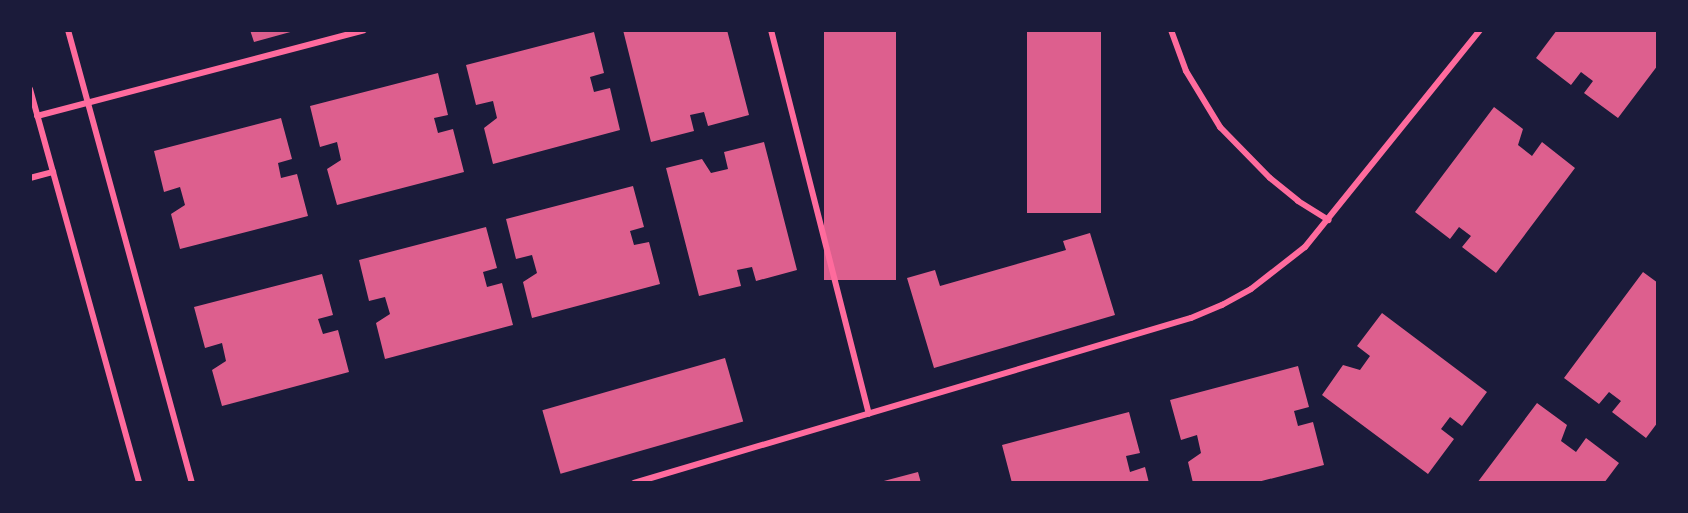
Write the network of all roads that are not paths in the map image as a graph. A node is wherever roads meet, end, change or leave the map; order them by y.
1 (68, 30) edge
2 (364, 30) edge
3 (771, 30) edge
4 (1171, 30) edge
5 (1480, 30) edge
6 (30, 89) edge
7 (87, 103) junction
8 (37, 116) junction
9 (53, 172) junction
10 (30, 178) edge
11 (1329, 220) junction
12 (869, 414) junction
13 (139, 483) edge
14 (192, 483) edge
15 (634, 483) edge

1 - 7 street
2 - 7 street
3 - 12 street
4 - 11 street
5 - 11 street
6 - 8 street
7 - 8 street
7 - 14 street
8 - 9 street
9 - 10 street
9 - 13 street
11 - 12 street
12 - 15 street

